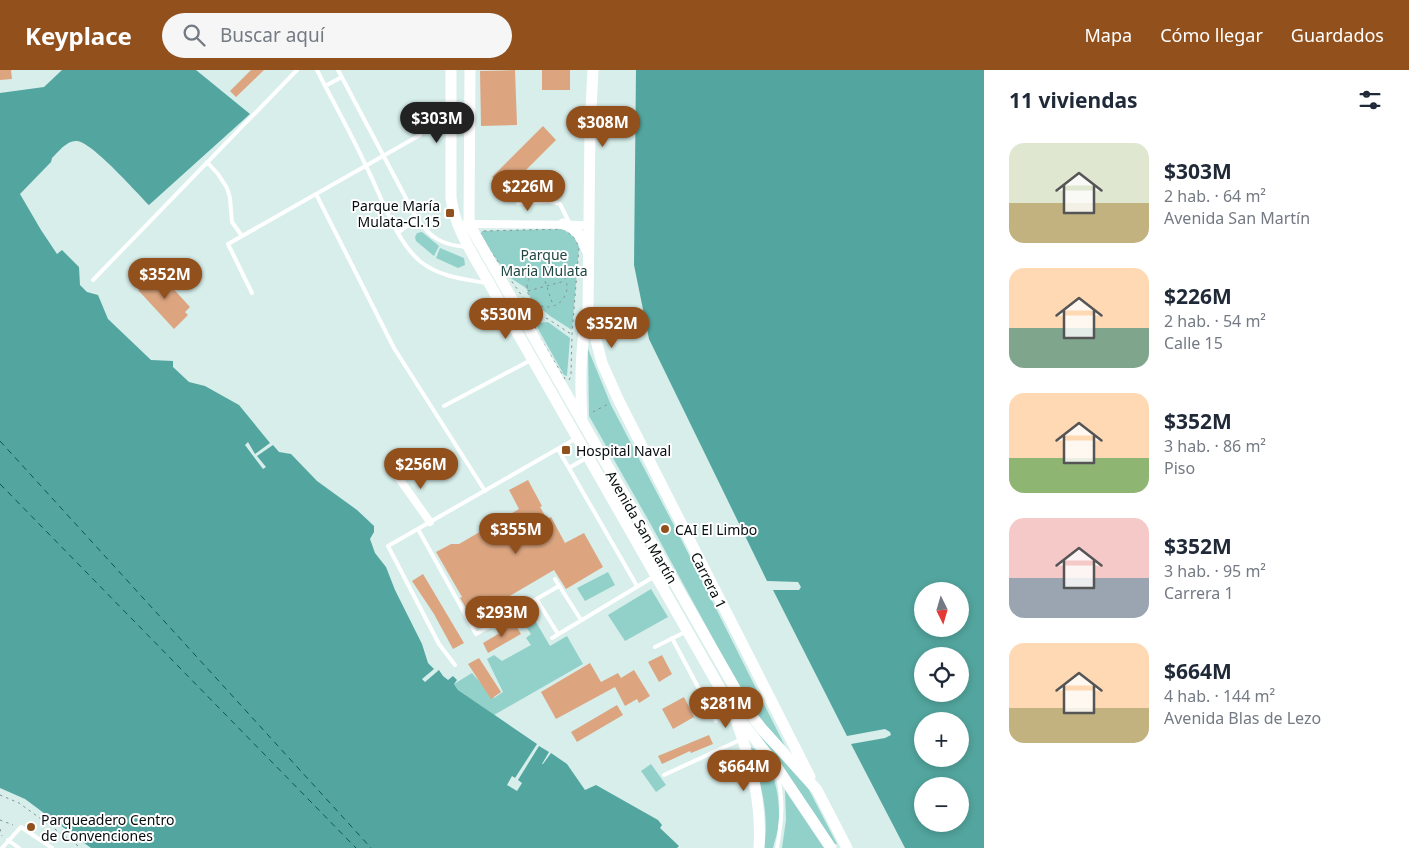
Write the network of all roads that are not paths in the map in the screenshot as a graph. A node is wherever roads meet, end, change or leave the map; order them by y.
1 (297, 70) edge
2 (317, 70) edge
3 (338, 70) edge
4 (451, 70) edge
5 (470, 70) edge
6 (593, 70) edge
7 (342, 77) junction
8 (325, 86) junction
9 (420, 135) dead end
10 (384, 155) junction
11 (207, 162) junction
12 (366, 166) junction
13 (316, 194) junction
14 (518, 203) dead end
15 (417, 219) junction
16 (566, 224) junction
17 (589, 224) junction
18 (464, 226) junction
19 (399, 232) junction
20 (242, 236) junction
21 (469, 248) junction
22 (588, 254) junction
23 (93, 280) dead end
24 (489, 283) junction
25 (252, 293) dead end
26 (588, 310) junction
27 (532, 359) junction
28 (444, 406) dead end
29 (584, 418) junction
30 (577, 438) junction
31 (558, 449) junction
32 (588, 457) junction
33 (569, 468) junction
34 (393, 470) dead end
35 (485, 491) junction
36 (430, 522) junction
37 (418, 529) junction
38 (656, 575) junction
39 (555, 579) dead end
40 (559, 586) junction
41 (637, 586) junction
42 (537, 600) junction
43 (581, 620) junction
44 (687, 630) junction
45 (558, 634) junction
46 (552, 638) dead end
47 (672, 638) junction
48 (655, 647) dead end
49 (455, 665) dead end
50 (716, 721) dead end
51 (752, 734) junction
52 (774, 763) junction
53 (664, 775) dead end
54 (817, 790) junction
55 (8, 840) junction
56 (758, 847) edge
57 (2, 848) edge
58 (19, 848) edge
59 (52, 848) edge
60 (777, 848) edge
61 (831, 848) edge
62 (846, 848) edge

1 - 11 lane
2 - 8 lane
3 - 7 lane
4 - 18 main road, Avenida San Martín
5 - 18 main road, Avenida San Martín
6 - 17 main road, Carrera 1
7 - 8 lane
7 - 10 lane
8 - 12 lane
9 - 10 lane
10 - 12 lane
10 - 15 lane
11 - 20 lane
11 - 23 lane
12 - 13 lane
12 - 19 lane
13 - 20 lane
13 - 35 lane
14 - 16 lane
15 - 19 lane
15 - 21 lane
16 - 17 street
16 - 18 street
16 - 22 main road
17 - 22 main road, Carrera 1
18 - 21 main road, Avenida San Martín
18 - 29 main road, Avenida San Martín
19 - 24 lane
20 - 25 lane
21 - 24 main road, Avenida San Martín
22 - 26 main road, Carrera 1
24 - 27 main road, Avenida San Martín
26 - 29 main road, Carrera 1
26 - 54 main road, Carrera 1
27 - 28 lane
27 - 30 main road, Avenida San Martín
29 - 30 main road, Carrera 1
29 - 51 main road, Avenida San Martín
30 - 31 lane
30 - 32 main road, Avenida San Martín
31 - 33 lane
31 - 35 lane
32 - 33 lane
32 - 38 main road, Avenida San Martín
33 - 41 lane
34 - 36 street
35 - 36 lane
36 - 37 lane
37 - 42 lane
37 - 49 lane
38 - 41 lane
38 - 44 main road, Avenida San Martín
39 - 40 lane
40 - 42 lane
40 - 43 lane
41 - 43 lane
42 - 45 lane
43 - 45 lane
44 - 47 lane
44 - 51 main road, Avenida San Martín
45 - 46 lane
47 - 48 lane
47 - 50 lane
51 - 52 main road, Avenida San Martín
51 - 53 lane
51 - 54 main road, Avenida San Martín
51 - 56 main road
52 - 60 lane
52 - 61 main road, Avenida San Martín
54 - 62 main road, Avenida San Martín
55 - 57 lane
55 - 58 lane
55 - 59 lane

